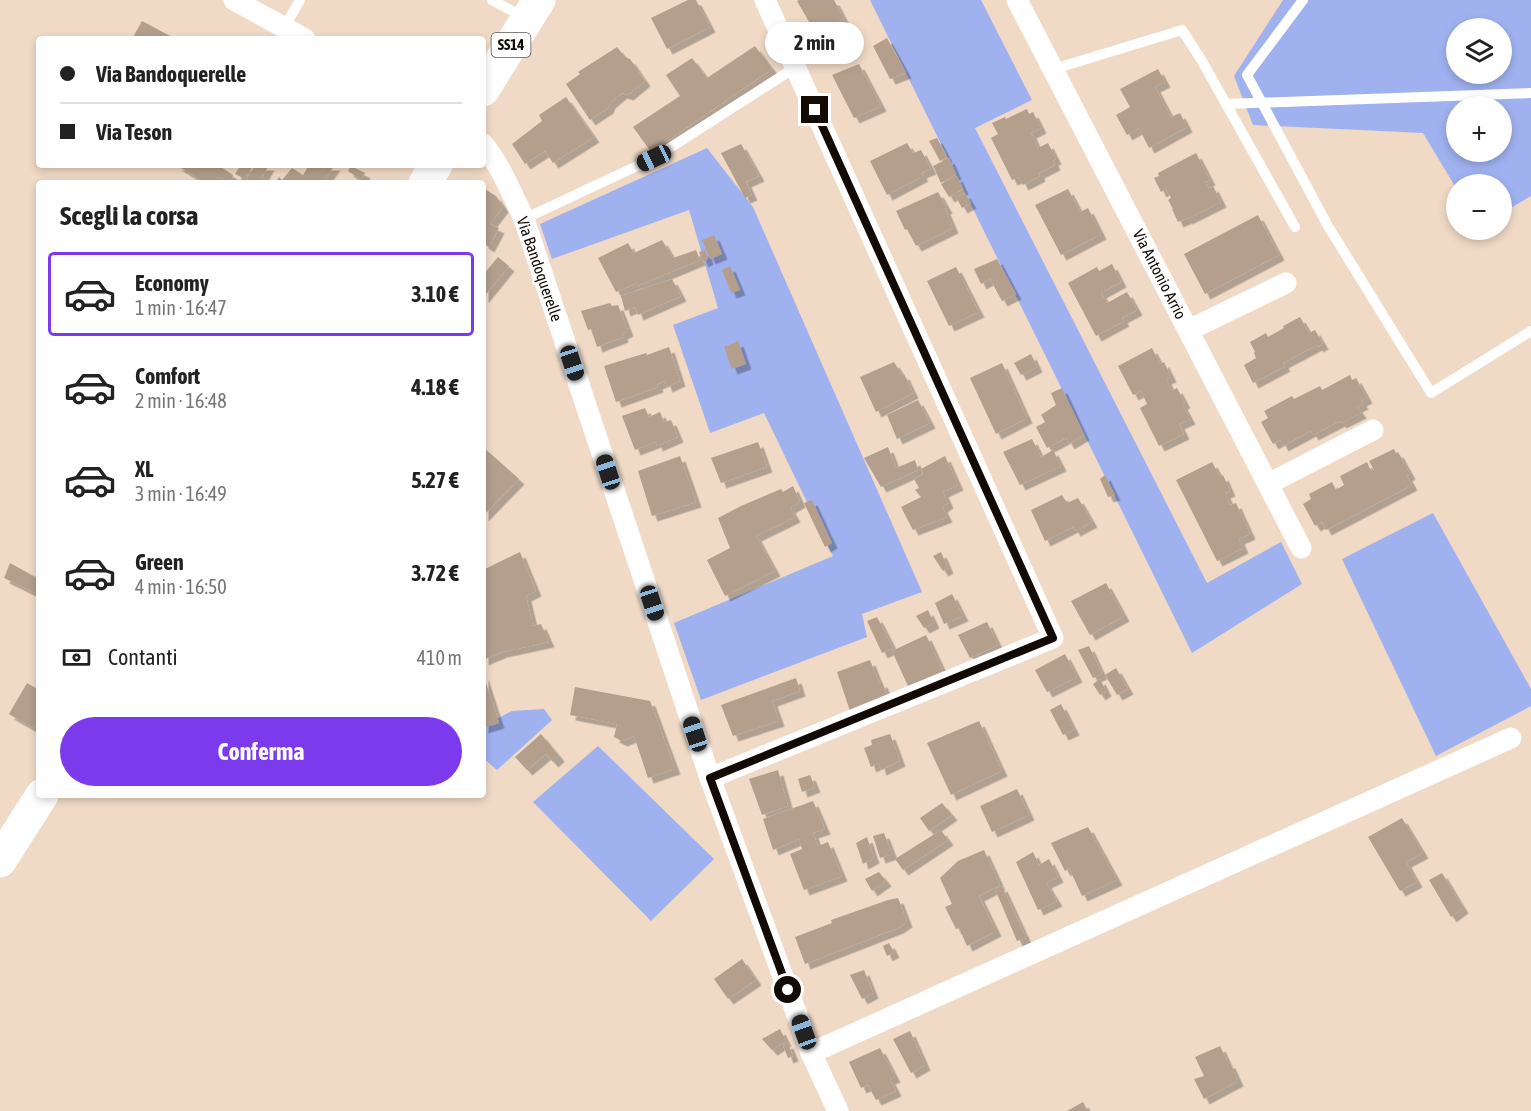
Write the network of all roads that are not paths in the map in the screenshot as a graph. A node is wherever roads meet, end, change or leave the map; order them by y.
1 (234, 0) edge
2 (300, 0) edge
3 (492, 0) edge
4 (765, 0) edge
5 (1017, 0) edge
6 (1303, 0) edge
7 (533, 10) edge
8 (284, 28) junction
9 (299, 36) edge
10 (796, 67) junction
11 (1054, 69) junction
12 (486, 85) edge
13 (1531, 93) edge
14 (1262, 101) junction
15 (1226, 104) junction
16 (486, 148) edge
17 (524, 219) junction
18 (1295, 227) dead end
19 (1286, 283) dead end
20 (1190, 330) junction
21 (1531, 331) edge
22 (1373, 430) dead end
23 (1268, 484) junction
24 (1301, 548) dead end
25 (1511, 738) dead end
26 (710, 778) junction
27 (40, 798) edge
28 (0, 861) edge
29 (811, 1053) junction
30 (838, 1111) edge

1 - 8 street
2 - 8 lane
3 - 7 lane
4 - 10 street
5 - 11 street, Via Antonio Arrio
6 - 14 lane
7 - 12 main road, SS14
8 - 9 street
10 - 17 lane
10 - 26 street
11 - 15 lane
11 - 20 street, Via Antonio Arrio
13 - 14 lane
14 - 15 lane
14 - 21 lane
15 - 18 lane
16 - 17 street, Via Bandoquerelle
17 - 26 street, Via Bandoquerelle
19 - 20 street
20 - 23 street, Via Antonio Arrio
22 - 23 street
23 - 24 street, Via Antonio Arrio
25 - 29 street
26 - 29 street, Via Bandoquerelle
27 - 28 main road
29 - 30 street, Via Bandoquerelle

